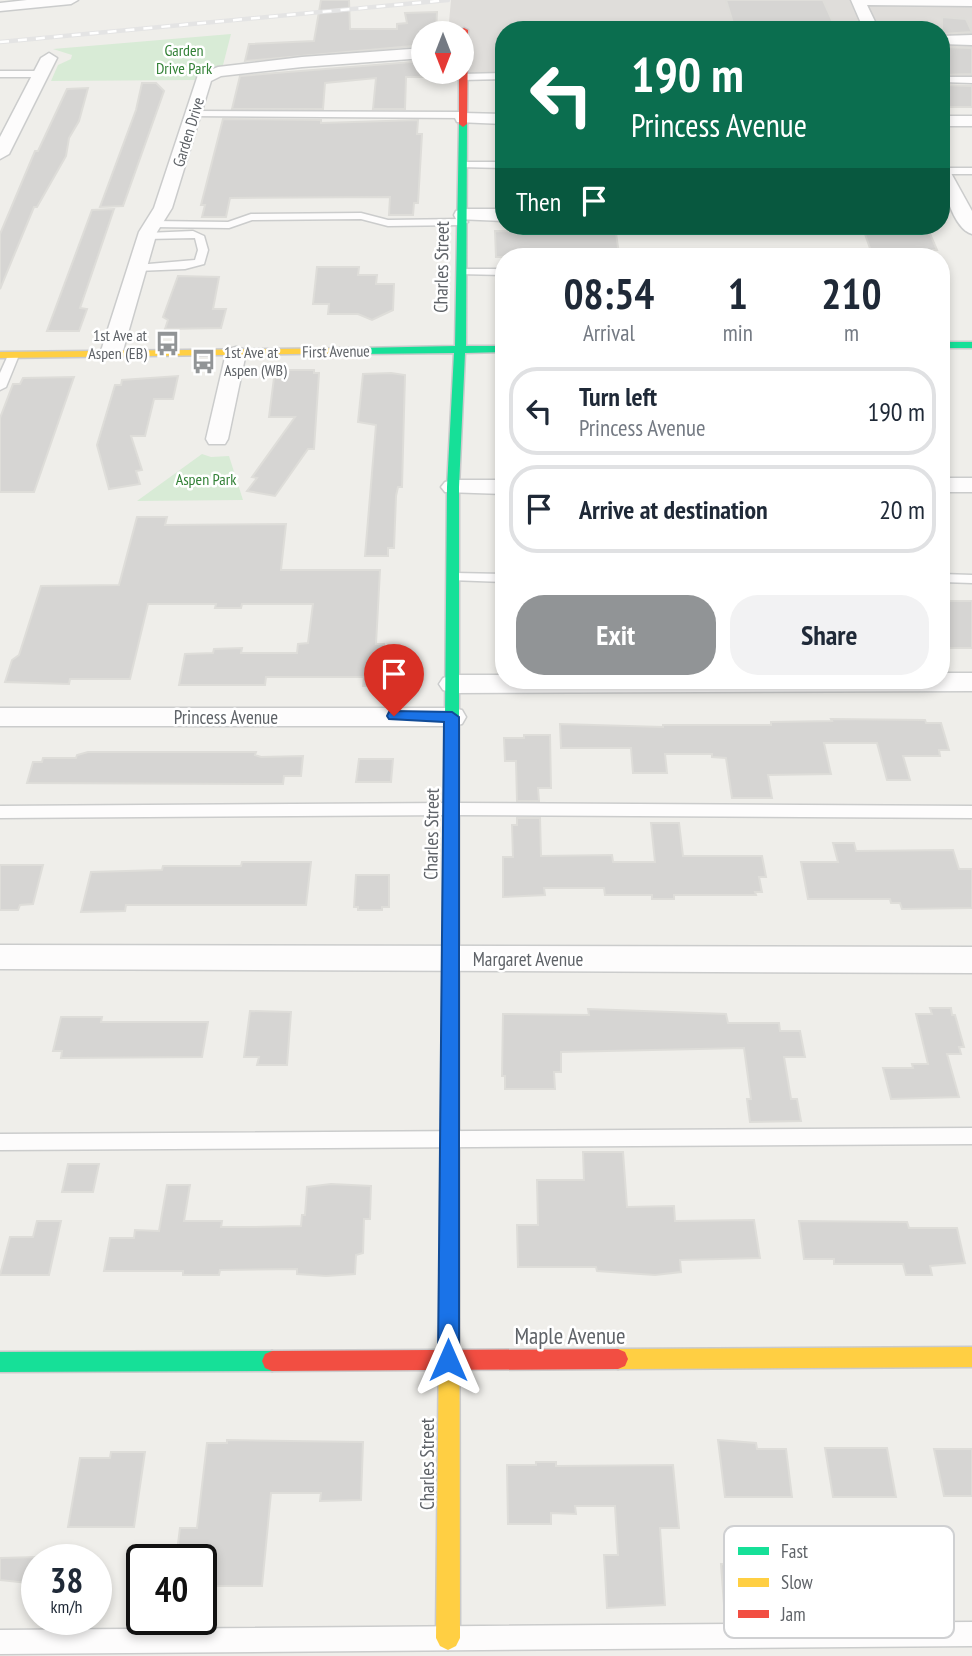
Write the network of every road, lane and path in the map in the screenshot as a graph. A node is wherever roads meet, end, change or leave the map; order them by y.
1 (858, 1) edge
2 (75, 2) edge
3 (972, 2) edge
4 (0, 6) edge
5 (868, 21) edge
6 (950, 40) edge
7 (972, 40) edge
8 (411, 53) edge
9 (49, 58) dead end
10 (0, 74) edge
11 (40, 74) junction
12 (495, 76) edge
13 (474, 77) edge
14 (950, 80) edge
15 (972, 80) edge
16 (462, 84) edge
17 (194, 114) junction
18 (463, 116) junction
19 (495, 118) edge
20 (950, 121) edge
21 (972, 121) edge
22 (0, 153) edge
23 (462, 165) junction
24 (495, 165) edge
25 (972, 171) edge
26 (950, 172) edge
27 (950, 186) edge
28 (495, 216) edge
29 (950, 216) edge
30 (463, 218) junction
31 (970, 221) edge
32 (149, 230) junction
33 (137, 268) junction
34 (462, 272) junction
35 (495, 272) edge
36 (950, 345) edge
37 (972, 345) edge
38 (495, 349) edge
39 (460, 350) junction
40 (236, 353) junction
41 (111, 354) junction
42 (6, 355) edge
43 (0, 387) edge
44 (217, 439) dead end
45 (950, 485) edge
46 (972, 485) edge
47 (453, 487) junction
48 (495, 487) edge
49 (454, 577) junction
50 (495, 578) edge
51 (950, 579) edge
52 (972, 579) edge
53 (950, 681) edge
54 (972, 681) edge
55 (453, 684) junction
56 (495, 684) edge
57 (0, 717) edge
58 (452, 717) junction
59 (453, 809) junction
60 (0, 812) edge
61 (972, 812) edge
62 (0, 957) edge
63 (450, 959) junction
64 (972, 960) edge
65 (972, 1136) edge
66 (450, 1141) junction
67 (0, 1142) edge
68 (972, 1357) edge
69 (448, 1360) junction
70 (0, 1362) edge
71 (954, 1634) edge
72 (972, 1634) edge
73 (724, 1636) edge
74 (448, 1638) junction
75 (0, 1642) edge
76 (470, 1656) edge

1 - 3 street
1 - 5 street
2 - 4 street
6 - 7 street
8 - 17 street, Garden Drive
9 - 11 street
10 - 11 lane
11 - 22 street
12 - 13 lane
14 - 15 lane
16 - 18 street, Charles Street
17 - 18 lane
17 - 32 street, Garden Drive
18 - 19 street
18 - 23 street, Charles Street
20 - 21 street
23 - 24 lane
23 - 30 street, Charles Street
25 - 26 lane
27 - 31 street
28 - 30 street
29 - 31 street
30 - 32 lane
30 - 34 street, Charles Street
32 - 33 street, Garden Drive
32 - 33 lane
33 - 41 street, Garden Drive
34 - 35 lane
34 - 39 street, Charles Street
36 - 37 street
38 - 39 street, First Avenue
39 - 40 street, First Avenue
39 - 47 street, Charles Street
40 - 41 street, First Avenue
40 - 44 street
41 - 42 street, First Avenue
42 - 43 lane
45 - 46 street
47 - 48 street
47 - 49 street, Charles Street
49 - 50 lane
49 - 55 street, Charles Street
51 - 52 lane
53 - 54 street
55 - 56 street
55 - 58 street, Charles Street
57 - 58 street, Princess Avenue
58 - 59 street, Charles Street
59 - 60 lane
59 - 61 lane
59 - 63 street, Charles Street
62 - 63 street, Margaret Avenue
63 - 64 street, Margaret Avenue
63 - 66 street, Charles Street
65 - 66 lane
66 - 67 lane
66 - 69 street, Charles Street
68 - 69 street, Maple Avenue
69 - 70 street, Maple Avenue
69 - 74 street, Charles Street
71 - 72 lane
73 - 74 lane
74 - 75 lane
74 - 76 lane

